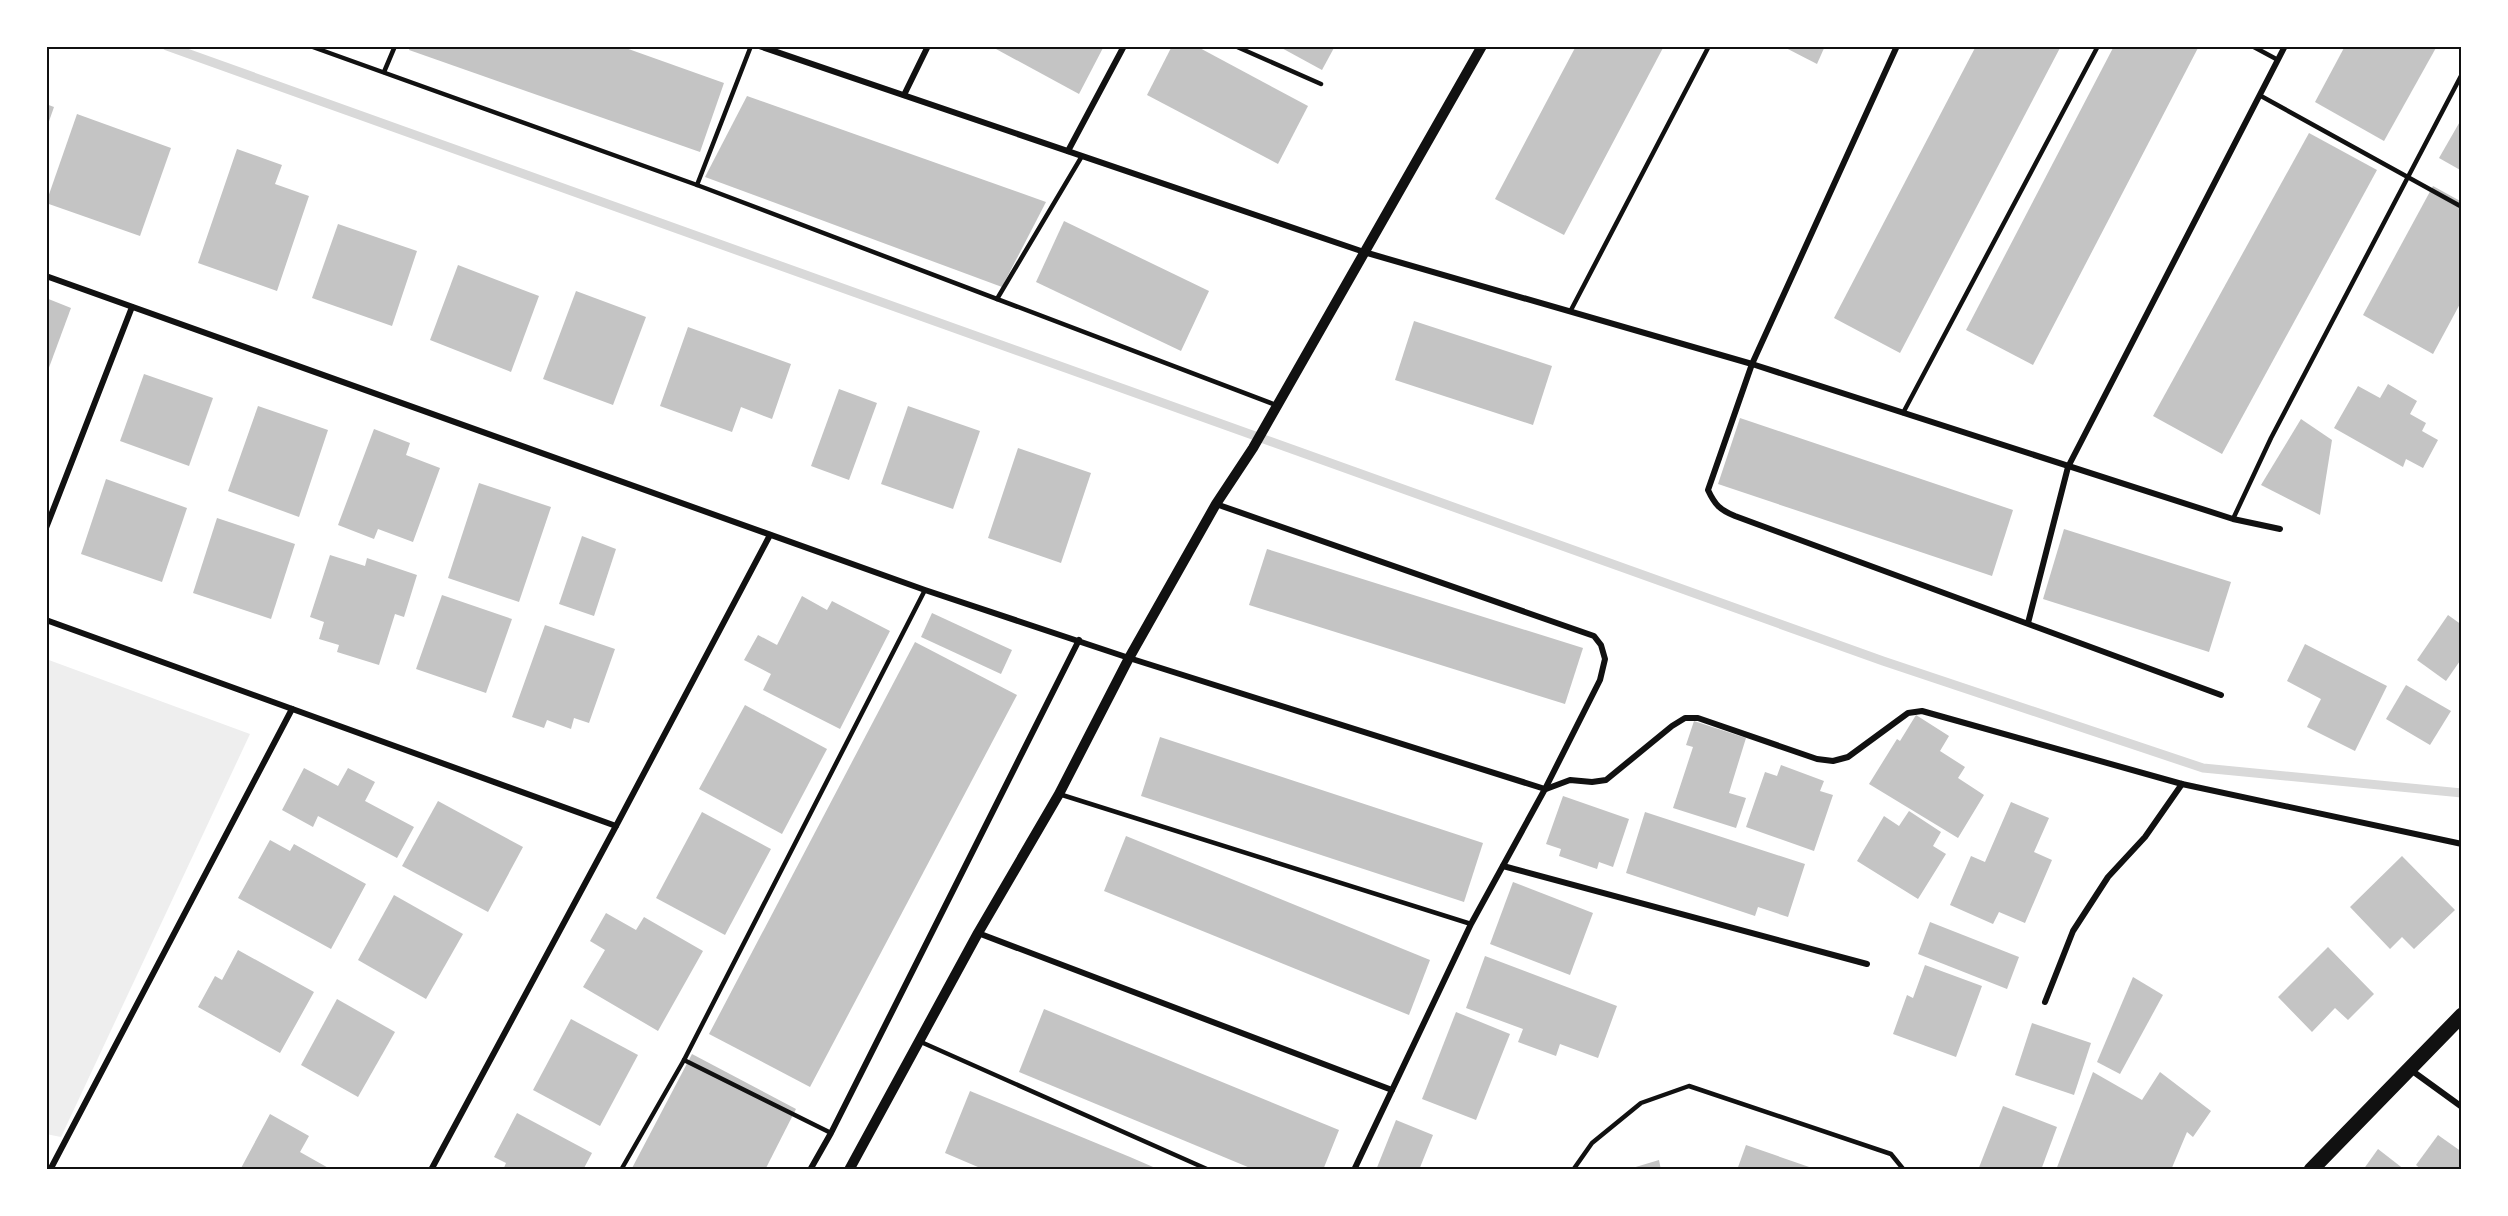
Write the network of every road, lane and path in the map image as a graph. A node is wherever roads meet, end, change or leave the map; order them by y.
1 (310, 46) edge
2 (394, 46) edge
3 (751, 46) edge
4 (759, 46) edge
5 (928, 46) edge
6 (1124, 46) edge
7 (1235, 46) edge
8 (1482, 46) edge
9 (1709, 46) edge
10 (1897, 46) edge
11 (2098, 46) edge
12 (2252, 46) edge
13 (2285, 46) edge
14 (2278, 60) junction
15 (384, 72) junction
16 (2462, 74) edge
17 (1321, 84) dead end
18 (904, 95) junction
19 (2261, 96) junction
20 (1068, 151) junction
21 (1082, 156) junction
22 (2407, 176) junction
23 (697, 185) junction
24 (2462, 207) edge
25 (1364, 252) junction
26 (46, 276) edge
27 (997, 299) junction
28 (132, 307) junction
29 (1571, 310) junction
30 (1752, 364) junction
31 (1276, 405) junction
32 (1903, 413) junction
33 (2068, 467) junction
34 (1216, 504) junction
35 (2233, 519) junction
36 (46, 528) edge
37 (2280, 530) dead end
38 (770, 535) junction
39 (925, 590) junction
40 (46, 620) edge
41 (2028, 622) junction
42 (1079, 640) junction
43 (1129, 658) junction
44 (2221, 695) dead end
45 (292, 709) junction
46 (2182, 784) junction
47 (1545, 789) junction
48 (1059, 794) junction
49 (616, 826) junction
50 (2462, 844) edge
51 (1503, 866) junction
52 (1471, 924) junction
53 (978, 933) junction
54 (1867, 964) dead end
55 (2045, 1002) dead end
56 (2462, 1015) edge
57 (920, 1042) junction
58 (684, 1060) junction
59 (2409, 1068) junction
60 (1392, 1090) junction
61 (2462, 1107) edge
62 (831, 1133) junction
63 (49, 1166) edge
64 (431, 1170) edge
65 (621, 1170) edge
66 (810, 1170) edge
67 (849, 1170) edge
68 (1209, 1170) edge
69 (1354, 1170) edge
70 (1573, 1170) edge
71 (1904, 1170) edge
72 (2311, 1170) edge

1 - 15 lane
2 - 15 lane
3 - 23 lane
4 - 18 street
5 - 18 street
6 - 20 street
7 - 17 lane
8 - 25 street
9 - 29 lane
10 - 30 street
11 - 32 lane
12 - 14 lane
13 - 14 street
14 - 19 street
15 - 23 lane
16 - 22 lane
18 - 20 street
19 - 22 lane
19 - 33 street
20 - 21 street
21 - 25 street
21 - 27 lane
22 - 24 lane
22 - 35 lane
23 - 27 lane
25 - 29 street
25 - 31 street
26 - 28 street
27 - 31 lane
28 - 36 street
28 - 38 street
29 - 30 street
30 - 32 street
30 - 41 street
31 - 34 street
32 - 33 street
33 - 35 street
33 - 41 street
34 - 43 street
34 - 47 street
35 - 37 street
38 - 39 street
38 - 49 street
39 - 42 street
39 - 58 lane
40 - 45 street
41 - 44 street
42 - 43 street
42 - 62 street
43 - 47 street
43 - 48 street
45 - 49 street
45 - 63 street
46 - 47 street
46 - 50 street
46 - 55 street
47 - 51 street
48 - 52 lane
48 - 53 street
49 - 64 street
51 - 52 street
51 - 54 street
52 - 60 street
53 - 57 street
53 - 60 street
56 - 59 main road
57 - 67 street
57 - 68 lane
58 - 62 lane
58 - 65 lane
59 - 61 street
59 - 72 main road
60 - 69 street
62 - 66 street
70 - 71 lane

